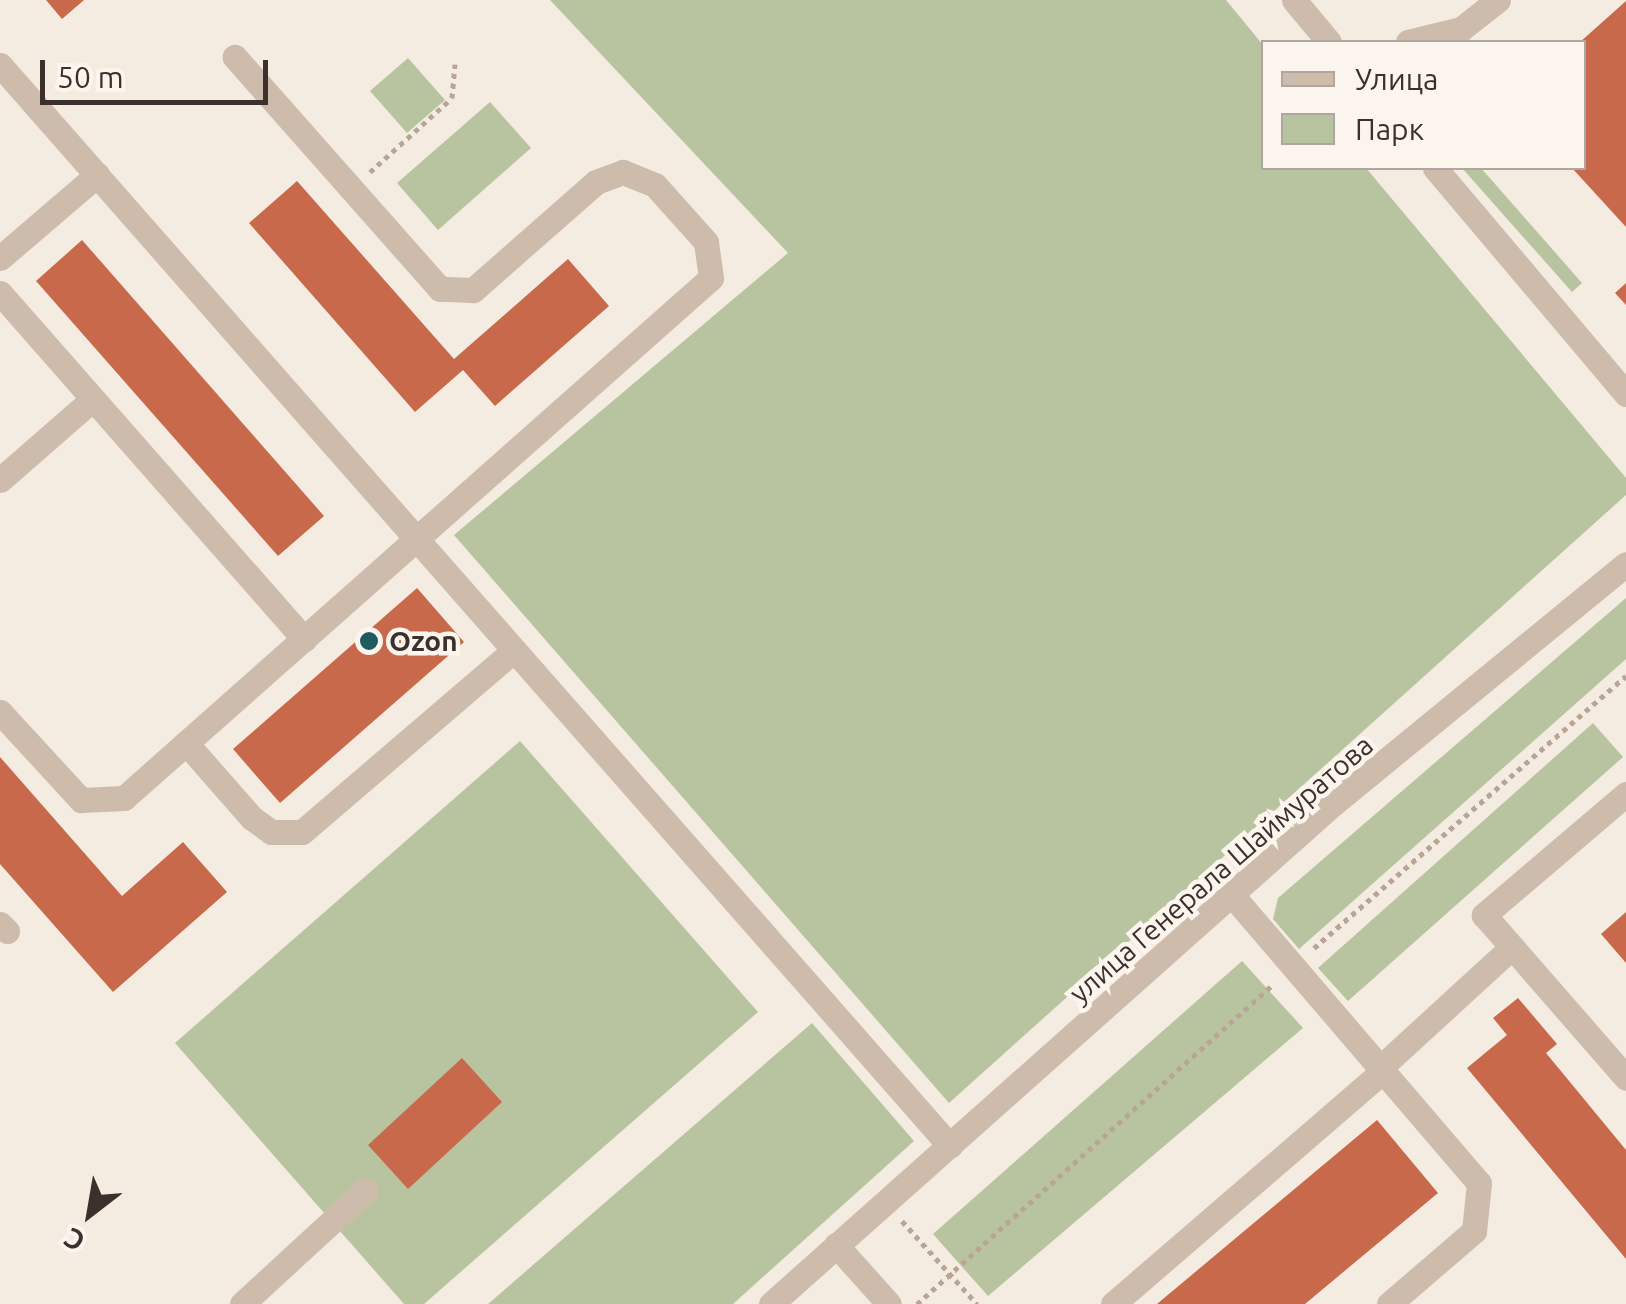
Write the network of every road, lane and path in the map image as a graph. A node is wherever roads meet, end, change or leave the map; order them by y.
1 (1294, 0) edge
2 (1498, 0) edge
3 (1328, 40) edge
4 (1417, 40) edge
5 (235, 57) dead end
6 (454, 64) dead end
7 (0, 65) edge
8 (1437, 170) edge
9 (97, 175) junction
10 (350, 188) junction
11 (0, 258) edge
12 (0, 293) edge
13 (1626, 394) edge
14 (93, 399) junction
15 (0, 480) edge
16 (418, 540) junction
17 (1626, 564) edge
18 (304, 640) junction
19 (514, 650) junction
20 (1626, 676) edge
21 (0, 712) edge
22 (186, 743) junction
23 (1626, 794) edge
24 (1232, 895) junction
25 (1512, 947) junction
26 (1290, 969) junction
27 (1622, 1066) edge
28 (1382, 1069) junction
29 (950, 1146) junction
30 (366, 1190) dead end
31 (885, 1203) junction
32 (836, 1245) junction
33 (952, 1275) junction
34 (242, 1304) edge
35 (771, 1304) edge
36 (889, 1304) edge
37 (917, 1304) edge
38 (977, 1304) edge
39 (1113, 1304) edge
40 (1389, 1304) edge

1 - 3 street
2 - 4 street
5 - 10 street
6 - 10 path
7 - 9 street
8 - 13 street
9 - 11 street
9 - 16 street
10 - 16 street
12 - 14 street
14 - 15 street
14 - 18 street
16 - 18 street
16 - 19 street
17 - 24 street, улица Генерала Шаймуратова
18 - 22 street
19 - 22 street
19 - 29 street
20 - 26 path
21 - 22 street
23 - 25 street
24 - 26 street
24 - 29 street, улица Генерала Шаймуратова
25 - 27 street
25 - 28 street
26 - 28 street
26 - 33 path
28 - 39 street
28 - 40 street
29 - 31 street, улица Генерала Шаймуратова
30 - 34 street
31 - 32 street, улица Генерала Шаймуратова
31 - 33 path
32 - 35 street, улица Генерала Шаймуратова
32 - 36 street
33 - 37 path
33 - 38 path

